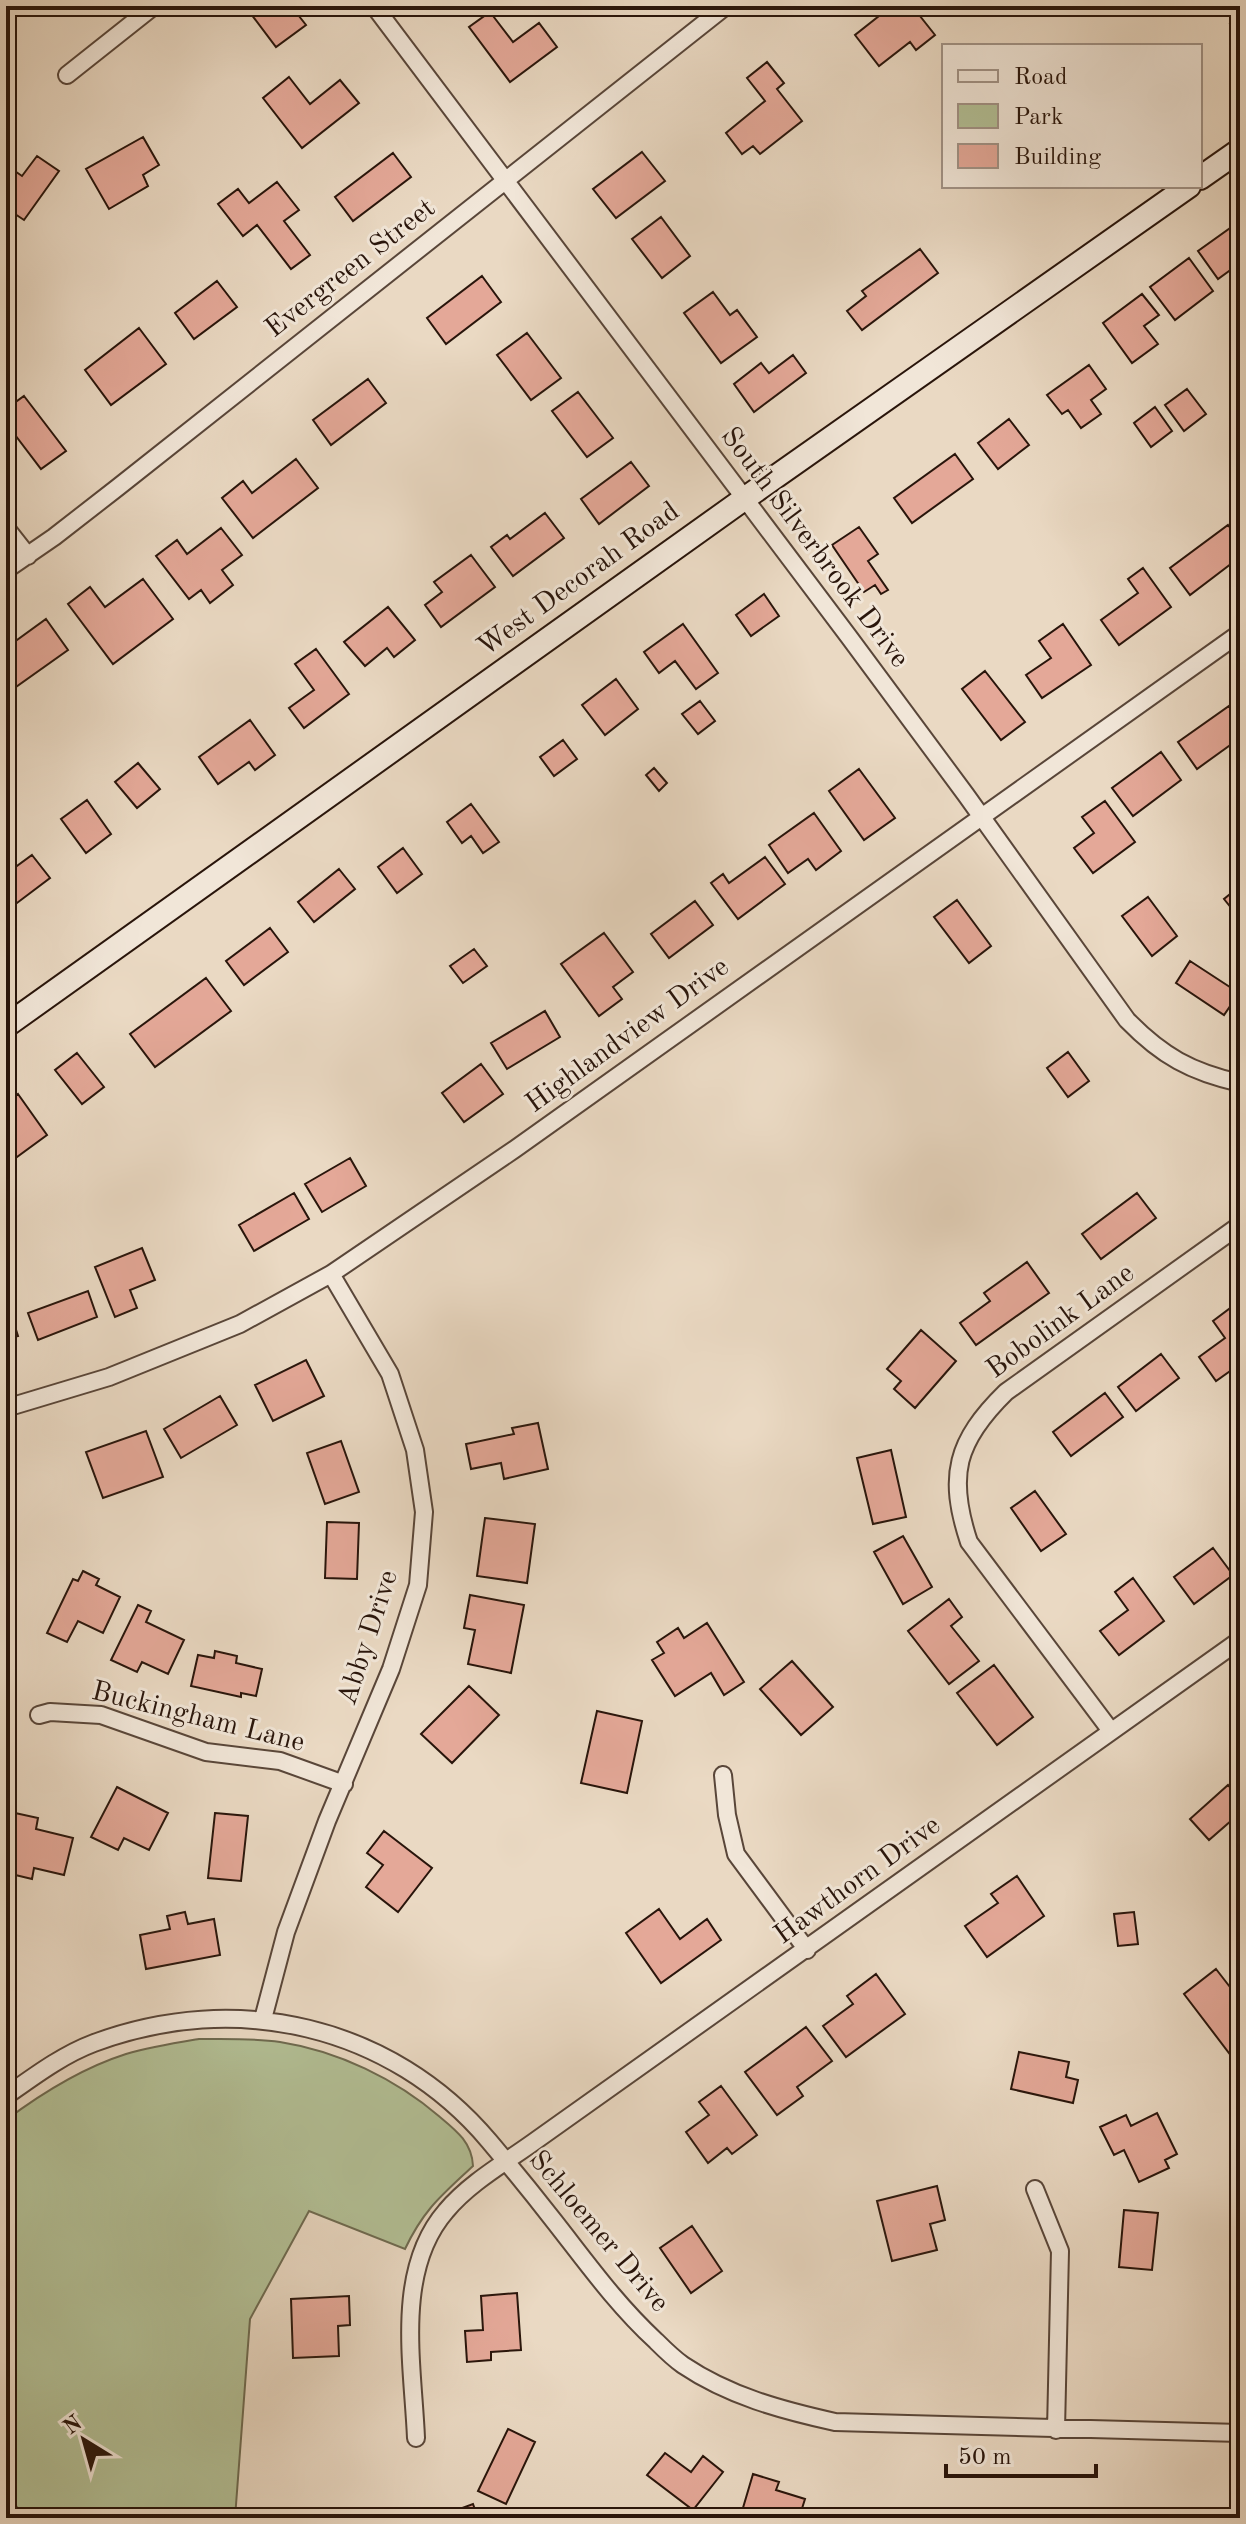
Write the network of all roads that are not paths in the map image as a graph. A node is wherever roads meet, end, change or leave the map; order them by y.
1 (154, 6) edge
2 (374, 6) edge
3 (726, 6) edge
4 (67, 75) dead end
5 (1240, 150) edge
6 (1202, 177) edge
7 (506, 178) junction
8 (1186, 188) edge
9 (744, 499) junction
10 (6, 528) edge
11 (28, 556) junction
12 (6, 570) edge
13 (1240, 633) edge
14 (981, 815) junction
15 (6, 1026) edge
16 (1240, 1083) edge
17 (1240, 1225) edge
18 (331, 1274) junction
19 (6, 1408) edge
20 (1240, 1640) edge
21 (39, 1715) dead end
22 (1111, 1731) junction
23 (723, 1775) dead end
24 (344, 1784) junction
25 (807, 1950) junction
26 (263, 2019) junction
27 (6, 2096) edge
28 (506, 2162) junction
29 (1035, 2189) dead end
30 (1056, 2430) junction
31 (1240, 2433) edge
32 (416, 2438) dead end

1 - 4 street
2 - 7 street, South Silverbrook Drive
3 - 7 street, Evergreen Street
5 - 6 street
7 - 9 street, South Silverbrook Drive
7 - 11 street, Evergreen Street
8 - 9 street, West Decorah Road
9 - 14 street, South Silverbrook Drive
9 - 15 street, West Decorah Road
10 - 11 street
11 - 12 street, Evergreen Street
13 - 14 street, Highlandview Drive
14 - 16 street, South Silverbrook Drive
14 - 18 street, Highlandview Drive
17 - 22 street, Bobolink Lane
18 - 19 street, Highlandview Drive
18 - 24 street, Abby Drive
20 - 22 street, Hawthorn Drive
21 - 24 street, Buckingham Lane
22 - 25 street, Hawthorn Drive
23 - 25 street
24 - 26 street, Abby Drive
25 - 28 street, Hawthorn Drive
26 - 27 street, Schloemer Drive
26 - 28 street, Schloemer Drive
28 - 30 street, Schloemer Drive
28 - 32 street, Hawthorn Drive
29 - 30 street
30 - 31 street, Schloemer Drive

